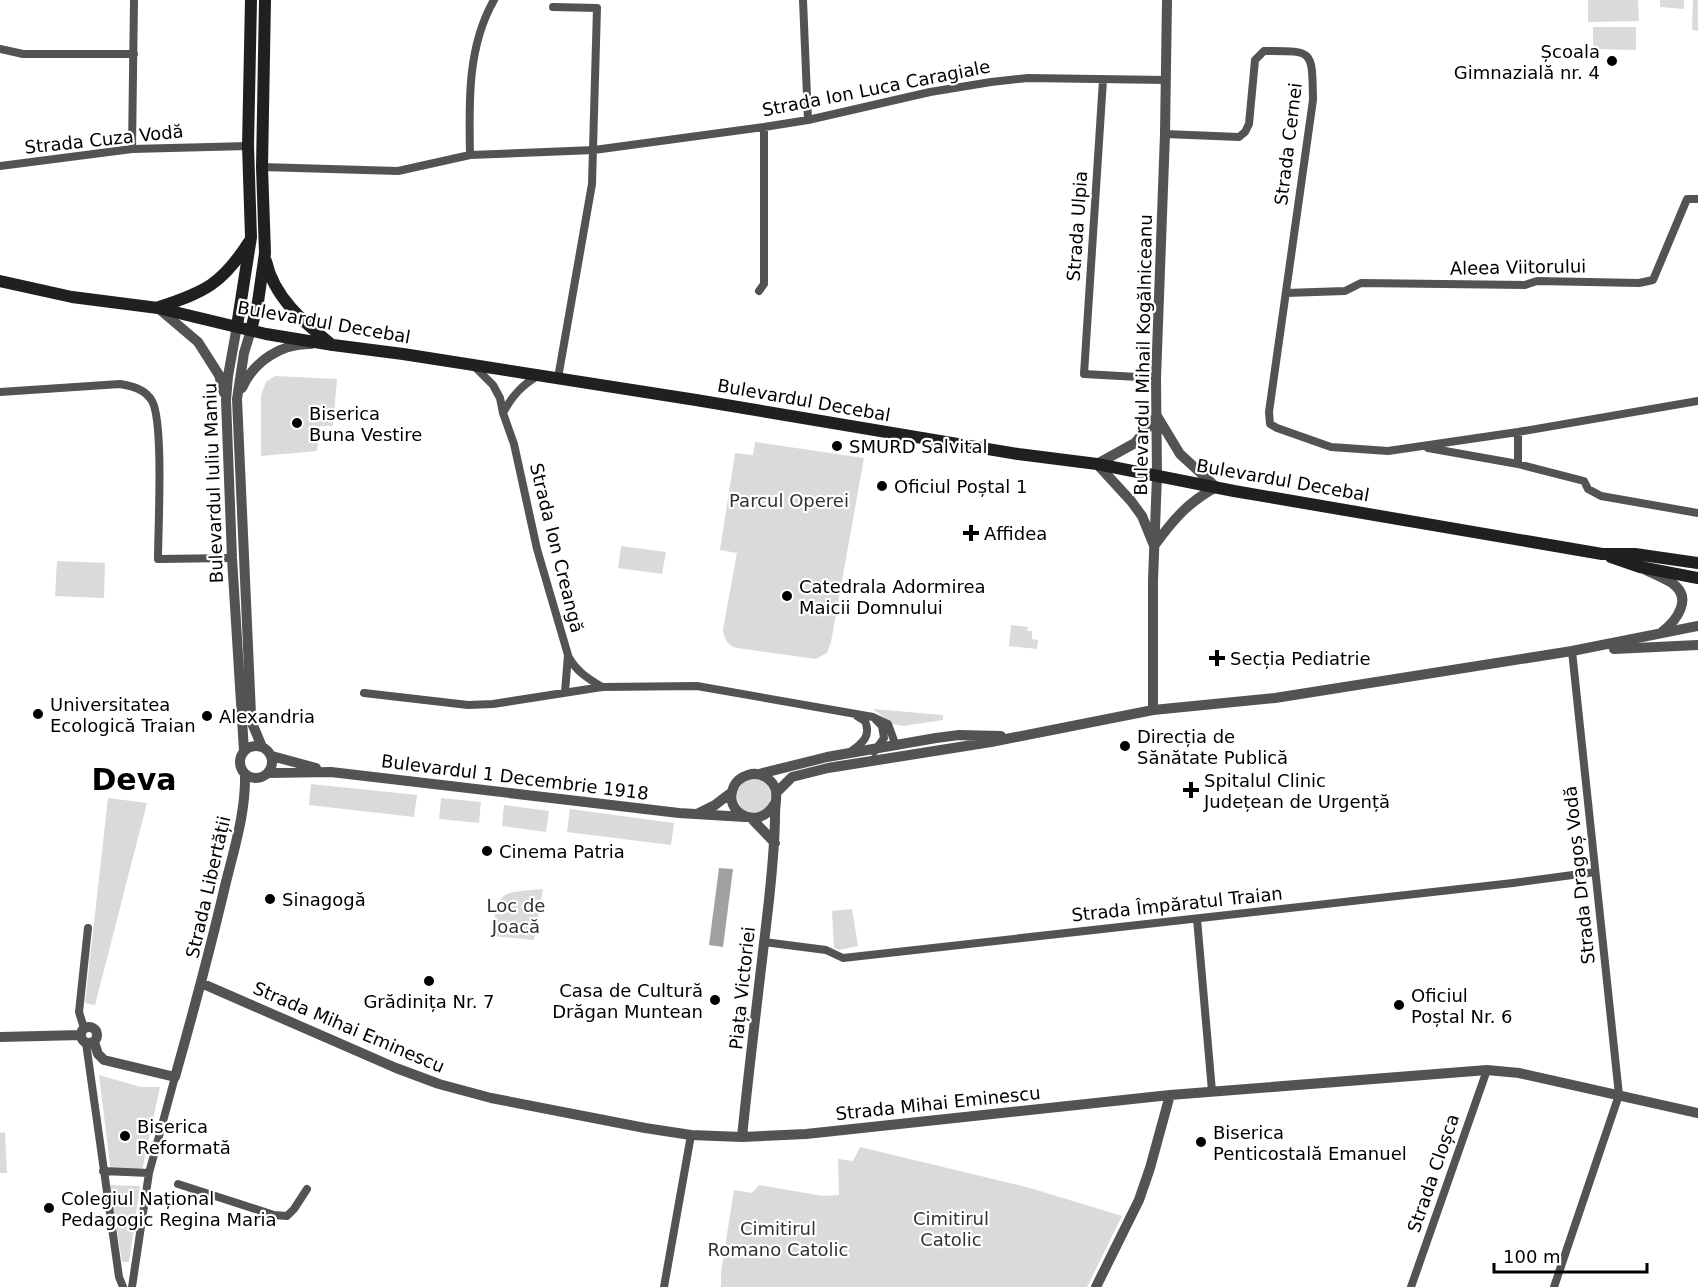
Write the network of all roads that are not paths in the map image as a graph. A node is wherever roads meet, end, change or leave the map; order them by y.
1 (134, 0) edge
2 (251, 0) edge
3 (266, 0) edge
4 (494, 0) edge
5 (803, 0) edge
6 (1167, 0) edge
7 (553, 7) dead end
8 (0, 49) edge
9 (134, 54) junction
10 (1103, 80) junction
11 (1166, 81) junction
12 (808, 120) junction
13 (764, 127) junction
14 (1166, 134) junction
15 (248, 146) junction
16 (132, 149) junction
17 (594, 150) junction
18 (470, 155) junction
19 (0, 166) edge
20 (262, 166) junction
21 (1698, 199) edge
22 (251, 237) junction
23 (265, 253) junction
24 (0, 281) edge
25 (759, 291) dead end
26 (1286, 293) junction
27 (158, 308) junction
28 (237, 326) junction
29 (251, 330) junction
30 (333, 345) junction
31 (473, 365) junction
32 (539, 375) junction
33 (558, 378) junction
34 (1156, 378) junction
35 (0, 392) edge
36 (232, 399) junction
37 (1698, 401) edge
38 (503, 414) junction
39 (1157, 416) junction
40 (1518, 432) junction
41 (1419, 447) junction
42 (1097, 464) junction
43 (1518, 464) junction
44 (1157, 476) junction
45 (1216, 487) junction
46 (1698, 513) edge
47 (1154, 546) junction
48 (1602, 554) junction
49 (232, 558) junction
50 (1698, 563) edge
51 (1640, 567) junction
52 (1698, 578) edge
53 (1698, 626) edge
54 (1659, 635) junction
55 (1698, 645) edge
56 (1572, 651) junction
57 (568, 655) junction
58 (602, 687) junction
59 (566, 692) junction
60 (364, 693) dead end
61 (1153, 710) junction
62 (854, 714) junction
63 (873, 717) junction
64 (1020, 736) junction
65 (896, 746) junction
66 (262, 747) junction
67 (875, 750) junction
68 (244, 751) junction
69 (849, 753) junction
70 (272, 756) junction
71 (867, 762) junction
72 (331, 772) junction
73 (269, 773) junction
74 (245, 774) junction
75 (759, 774) junction
76 (258, 778) junction
77 (732, 792) junction
78 (246, 798) junction
79 (776, 798) junction
80 (696, 815) junction
81 (748, 818) junction
82 (775, 843) junction
83 (1595, 872) junction
84 (1197, 918) junction
85 (88, 928) dead end
86 (764, 942) junction
87 (201, 983) junction
88 (0, 1037) edge
89 (86, 1037) junction
90 (1487, 1070) junction
91 (175, 1077) junction
92 (1212, 1091) junction
93 (1170, 1095) junction
94 (1619, 1095) junction
95 (1698, 1113) edge
96 (691, 1135) junction
97 (742, 1137) junction
98 (103, 1171) junction
99 (149, 1173) junction
100 (178, 1184) dead end
101 (307, 1189) dead end
102 (123, 1287) edge
103 (132, 1287) edge
104 (664, 1287) edge
105 (1096, 1287) edge
106 (1411, 1287) edge
107 (1554, 1287) edge

1 - 9 street
2 - 15 main road, Bulevardul Iuliu Maniu
3 - 20 main road, Bulevardul Iuliu Maniu
4 - 18 street
5 - 12 street
6 - 11 street, Bulevardul Mihail Kogălniceanu
7 - 17 street
8 - 9 street
9 - 16 street
10 - 11 street, Strada Ion Luca Caragiale
10 - 12 street, Strada Ion Luca Caragiale
10 - 34 street, Strada Ulpia
11 - 14 street, Bulevardul Mihail Kogălniceanu
12 - 13 street, Strada Ion Luca Caragiale
13 - 17 street, Strada Ion Luca Caragiale
13 - 25 street
14 - 26 street, Strada Cernei
14 - 34 street, Bulevardul Mihail Kogălniceanu
15 - 16 street, Strada Cuza Vodă
15 - 22 main road, Bulevardul Iuliu Maniu
16 - 19 street, Strada Cuza Vodă
17 - 18 street, Strada Ion Luca Caragiale
17 - 33 street
18 - 20 street, Strada Ion Luca Caragiale
20 - 23 main road, Bulevardul Iuliu Maniu
21 - 26 street, Aleea Viitorului
22 - 27 main road
22 - 28 main road, Bulevardul Iuliu Maniu
23 - 29 main road, Bulevardul Iuliu Maniu
23 - 30 main road
24 - 27 main road, Bulevardul Decebal
26 - 41 street, Strada Cernei
27 - 28 main road, Bulevardul Decebal
27 - 36 street
28 - 29 main road, Bulevardul Decebal
28 - 36 street, Bulevardul Iuliu Maniu
29 - 30 main road, Bulevardul Decebal
29 - 36 street, Bulevardul Iuliu Maniu
30 - 31 main road, Bulevardul Decebal
30 - 36 street
31 - 32 main road, Bulevardul Decebal
31 - 38 street, Strada Ion Creangă
32 - 33 main road, Bulevardul Decebal
32 - 38 street
33 - 42 main road, Bulevardul Decebal
34 - 39 street, Bulevardul Mihail Kogălniceanu
35 - 49 street
36 - 49 street, Bulevardul Iuliu Maniu
36 - 66 street, Bulevardul Iuliu Maniu
37 - 40 street
38 - 57 street, Strada Ion Creangă
39 - 42 street
39 - 44 street, Bulevardul Mihail Kogălniceanu
39 - 45 street
40 - 41 street
40 - 43 street
41 - 43 street
42 - 44 main road, Bulevardul Decebal
42 - 47 street
43 - 46 street
44 - 45 main road, Bulevardul Decebal
44 - 47 street, Bulevardul Mihail Kogălniceanu
45 - 47 street
45 - 48 main road, Bulevardul Decebal
47 - 61 street, Bulevardul Mihail Kogălniceanu
48 - 50 main road, Bulevardul Decebal
48 - 51 main road, Bulevardul Decebal
49 - 68 street, Bulevardul Iuliu Maniu
51 - 52 main road, Bulevardul Decebal
51 - 54 street
53 - 54 street
54 - 56 street
55 - 56 street
56 - 61 street
56 - 83 street, Strada Dragoș Vodă
57 - 58 street
57 - 59 street, Strada Ion Creangă
58 - 59 street
58 - 62 street
59 - 60 street
61 - 64 street
62 - 63 street
62 - 69 street
63 - 65 street
63 - 67 street
64 - 65 street
64 - 71 street
65 - 67 street
66 - 68 street
66 - 70 street
67 - 69 street
67 - 71 street
68 - 74 street
69 - 75 street
70 - 72 street
70 - 73 street
71 - 79 street
72 - 73 street
72 - 80 street, Bulevardul 1 Decembrie 1918
73 - 76 street
74 - 76 street
74 - 78 street, Strada Libertății
75 - 77 street
75 - 79 street
76 - 78 street, Strada Libertății
77 - 80 street
77 - 81 street
78 - 87 street, Strada Libertății
79 - 81 street
79 - 82 street, Piața Victoriei
80 - 81 street, Bulevardul 1 Decembrie 1918
81 - 82 street
82 - 86 street, Piața Victoriei
83 - 84 street, Strada Împăratul Traian
83 - 94 street, Strada Dragoș Vodă
84 - 86 street, Strada Împăratul Traian
84 - 92 street
85 - 89 street
86 - 97 street, Piața Victoriei
87 - 91 street, Strada Libertății
87 - 96 street, Strada Mihai Eminescu
88 - 89 street
89 - 91 street
89 - 98 street
90 - 92 street, Strada Mihai Eminescu
90 - 94 street, Strada Mihai Eminescu
90 - 106 street, Strada Cloșca
91 - 99 street
92 - 93 street, Strada Mihai Eminescu
93 - 97 street, Strada Mihai Eminescu
93 - 105 street
94 - 95 street, Strada Mihai Eminescu
94 - 107 street
96 - 97 street, Strada Mihai Eminescu
96 - 104 street
98 - 99 street
98 - 102 street
99 - 103 street
100 - 101 street

